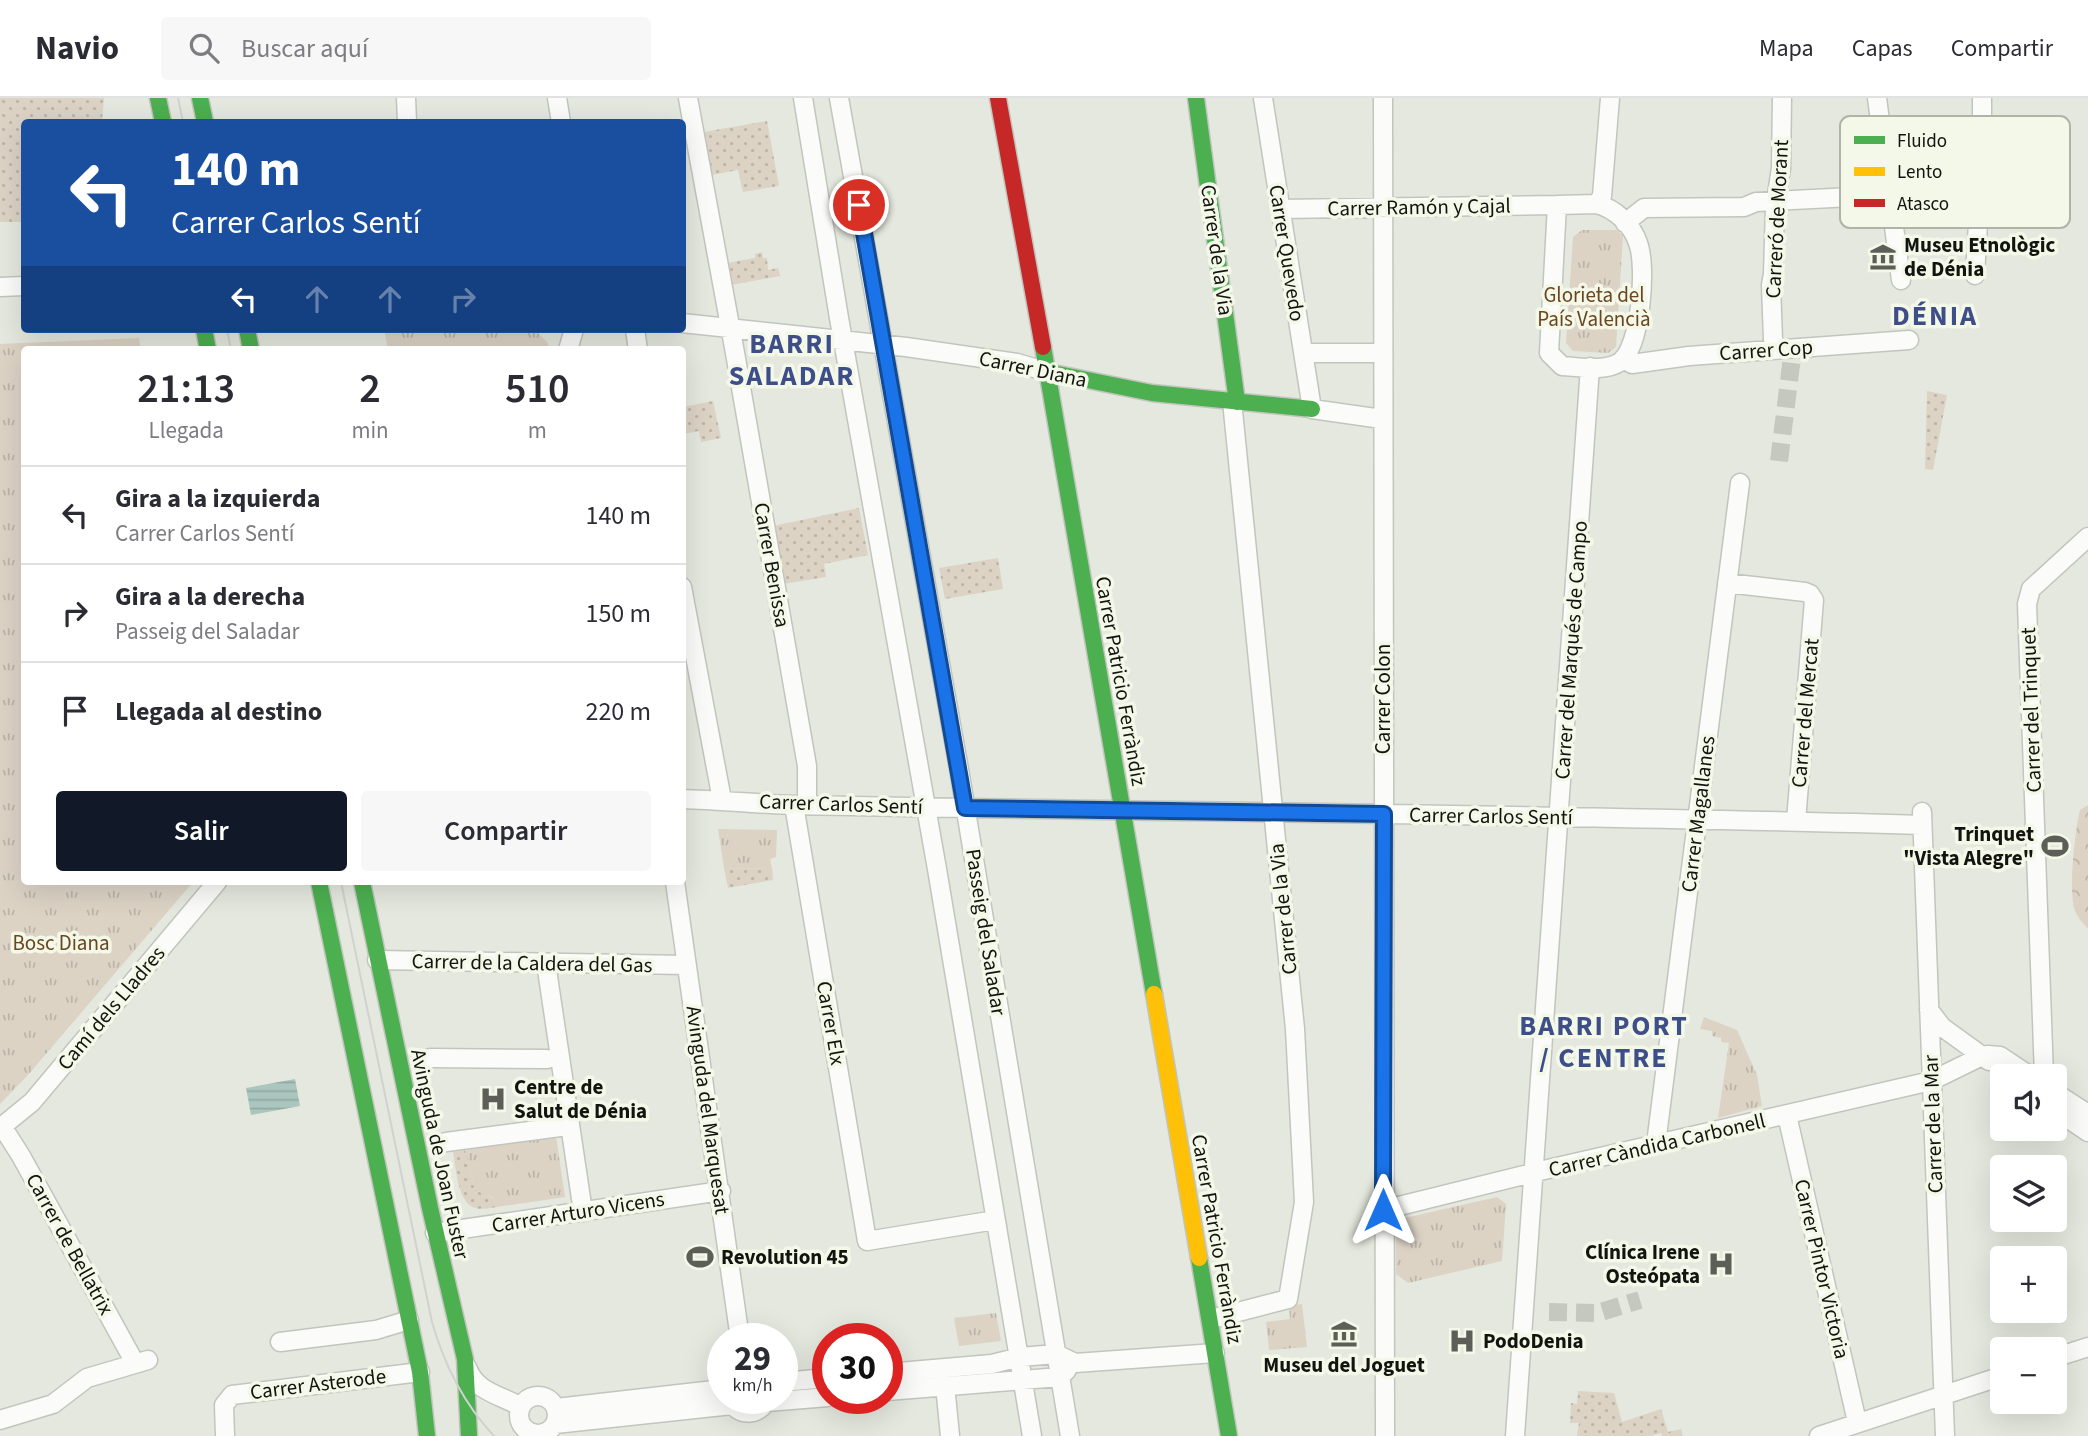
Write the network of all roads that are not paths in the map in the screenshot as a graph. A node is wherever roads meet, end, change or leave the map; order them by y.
1 (158, 98) edge
2 (200, 98) edge
3 (406, 98) edge
4 (557, 98) edge
5 (688, 98) edge
6 (803, 98) edge
7 (839, 98) edge
8 (998, 98) edge
9 (1196, 98) edge
10 (1263, 98) edge
11 (1382, 98) edge
12 (1610, 98) edge
13 (1782, 98) edge
14 (1877, 98) edge
15 (1982, 98) edge
16 (1879, 116) edge
17 (1982, 116) edge
18 (162, 119) edge
19 (204, 119) edge
20 (407, 119) edge
21 (560, 119) edge
22 (1840, 198) edge
23 (1776, 201) junction
24 (1597, 204) junction
25 (1558, 205) junction
26 (1383, 207) junction
27 (1280, 209) junction
28 (1625, 223) junction
29 (1895, 228) edge
30 (1977, 228) edge
31 (1975, 275) dead end
32 (1901, 280) dead end
33 (21, 286) edge
34 (0, 287) edge
35 (686, 323) edge
36 (729, 328) junction
37 (1773, 340) dead end
38 (1909, 340) dead end
39 (843, 341) junction
40 (885, 345) junction
41 (1304, 353) junction
42 (1383, 353) junction
43 (1623, 359) junction
44 (1590, 367) junction
45 (1048, 372) junction
46 (1234, 401) junction
47 (1312, 409) junction
48 (1382, 419) junction
49 (1740, 483) dead end
50 (2088, 537) edge
51 (1727, 583) junction
52 (686, 608) edge
53 (686, 799) edge
54 (722, 800) junction
55 (801, 804) junction
56 (926, 807) junction
57 (965, 808) junction
58 (1122, 810) junction
59 (1273, 812) junction
60 (1384, 814) junction
61 (1559, 817) junction
62 (1922, 818) joint
63 (1697, 821) junction
64 (1796, 821) junction
65 (214, 885) edge
66 (319, 885) edge
67 (363, 885) edge
68 (675, 885) edge
69 (377, 960) junction
70 (546, 963) junction
71 (686, 965) junction
72 (1929, 1010) junction
73 (1982, 1056) junction
74 (430, 1058) dead end
75 (547, 1059) dead end
76 (1993, 1064) edge
77 (2012, 1064) edge
78 (2043, 1064) edge
79 (1931, 1081) junction
80 (2067, 1100) edge
81 (2088, 1114) edge
82 (1787, 1115) junction
83 (2067, 1118) edge
84 (1, 1127) edge
85 (560, 1128) dead end
86 (2088, 1132) edge
87 (446, 1142) dead end
88 (1656, 1144) junction
89 (1534, 1174) junction
90 (720, 1191) junction
91 (583, 1212) junction
92 (995, 1220) junction
93 (1378, 1222) junction
94 (435, 1233) junction
95 (1215, 1318) dead end
96 (409, 1320) junction
97 (738, 1323) edge
98 (279, 1342) dead end
99 (2088, 1347) edge
100 (1215, 1353) junction
101 (1056, 1354) junction
102 (2067, 1354) edge
103 (1020, 1357) junction
104 (465, 1359) junction
105 (1075, 1363) junction
106 (420, 1372) junction
107 (903, 1372) edge
108 (1060, 1377) junction
109 (1990, 1380) edge
110 (1024, 1381) junction
111 (945, 1385) junction
112 (903, 1389) edge
113 (707, 1392) edge
114 (1943, 1395) junction
115 (707, 1404) edge
116 (521, 1406) junction
117 (555, 1416) junction
118 (0, 1420) edge
119 (1857, 1423) junction
120 (225, 1436) edge
121 (427, 1436) edge
122 (469, 1436) edge
123 (950, 1436) edge
124 (1032, 1436) edge
125 (1070, 1436) edge
126 (1229, 1436) edge
127 (1385, 1436) edge
128 (1515, 1436) edge
129 (1819, 1436) edge
130 (1945, 1436) edge

1 - 18 main road
2 - 19 main road
3 - 20 street
4 - 21 street
5 - 36 street, Carrer Benissa
6 - 39 street, Passeig del Saladar
7 - 40 street, Passeig del Saladar
8 - 45 main road, Carrer Patricio Ferràndiz
9 - 46 main road, Carrer de la Via
10 - 27 street, Carrer Quevedo
11 - 26 street, Carrer Colon
12 - 24 street
13 - 23 street, Carreró de Morant
14 - 16 street
15 - 17 street
22 - 23 street
23 - 28 street
23 - 37 street, Carreró de Morant
24 - 25 street
24 - 28 street
25 - 26 street, Carrer Ramón y Cajal
25 - 44 street
26 - 27 street, Carrer Ramón y Cajal
26 - 42 street, Carrer Colon
27 - 41 street, Carrer Quevedo
28 - 43 street
29 - 32 street
30 - 31 street
33 - 34 street
35 - 36 street, Carrer Diana
36 - 39 street, Carrer Diana
36 - 55 street, Carrer Benissa
38 - 43 street, Carrer Cop
39 - 40 street, Carrer Diana
39 - 56 street, Passeig del Saladar
40 - 45 street, Carrer Diana
40 - 57 street, Passeig del Saladar
41 - 42 street
41 - 47 street, Carrer Quevedo
42 - 48 street, Carrer Colon
43 - 44 street
44 - 61 street, Carrer del Marqués de Campo
45 - 46 main road, Carrer Diana
45 - 58 main road, Carrer Patricio Ferràndiz
46 - 47 main road, Carrer Diana
46 - 59 street, Carrer de la Via
47 - 48 street, Carrer Diana
48 - 60 street, Carrer Colon
49 - 51 street, Carrer Magallanes
50 - 78 street, Carrer del Trinquet
51 - 63 street, Carrer Magallanes
51 - 64 street, Carrer del Mercat
52 - 54 street
53 - 54 street, Carrer Carlos Sentí
54 - 55 street, Carrer Carlos Sentí
55 - 56 street, Carrer Carlos Sentí
55 - 92 street, Carrer Elx
56 - 57 street, Carrer Carlos Sentí
56 - 92 street, Passeig del Saladar
57 - 58 street, Carrer Carlos Sentí
57 - 101 street, Passeig del Saladar
58 - 59 street, Carrer Carlos Sentí
58 - 100 main road, Carrer Patricio Ferràndiz
59 - 60 street, Carrer Carlos Sentí
59 - 95 street, Carrer de la Via
60 - 61 street, Carrer Carlos Sentí
60 - 93 street, Carrer Colon
61 - 63 street, Carrer Carlos Sentí
61 - 89 street, Carrer del Marqués de Campo
62 - 64 street, Carrer Carlos Sentí
62 - 72 street, Carrer de la Mar
63 - 64 street, Carrer Carlos Sentí
63 - 88 street, Carrer Magallanes
65 - 84 street, Camí dels Lladres
66 - 96 main road
67 - 69 main road, Avinguda de Joan Fuster
68 - 71 street, Avinguda del Marquesat
69 - 70 street, Carrer de la Caldera del Gas
69 - 94 main road, Avinguda de Joan Fuster
70 - 71 street, Carrer de la Caldera del Gas
70 - 91 street
71 - 90 street, Avinguda del Marquesat
72 - 73 street
72 - 79 street, Carrer de la Mar
73 - 76 street
73 - 77 street
73 - 79 street, Carrer Càndida Carbonell
74 - 75 street
79 - 82 street, Carrer Càndida Carbonell
79 - 114 street, Carrer de la Mar
80 - 81 street
82 - 88 street, Carrer Càndida Carbonell
82 - 119 street, Carrer Pintor Victoria
83 - 86 street
84 - 118 street, Carrer de Bellatrix
85 - 87 street
88 - 89 street, Carrer Càndida Carbonell
89 - 93 street, Carrer Càndida Carbonell
89 - 128 street, Carrer del Marqués de Campo
90 - 91 street, Carrer Arturo Vicens
90 - 97 street, Avinguda del Marquesat
91 - 94 street, Carrer Arturo Vicens
92 - 103 street, Passeig del Saladar
93 - 127 street, Carrer Colon
94 - 104 main road, Avinguda de Joan Fuster
96 - 98 street
96 - 106 main road
99 - 102 street
100 - 105 street
100 - 126 main road, Carrer Patricio Ferràndiz
101 - 103 street
101 - 105 street
101 - 108 street, Passeig del Saladar
103 - 107 street
103 - 110 street, Passeig del Saladar
104 - 116 street
104 - 122 main road, Avinguda de Joan Fuster
105 - 108 street
106 - 120 street, Carrer Asterode
106 - 121 main road
108 - 110 street
108 - 125 street, Passeig del Saladar
109 - 114 street
110 - 111 street
110 - 124 street, Passeig del Saladar
111 - 112 street
111 - 123 street
113 - 117 street
114 - 119 street
114 - 130 street, Carrer de la Mar
115 - 117 street
116 - 117 street
116 - 117 street
119 - 129 street

